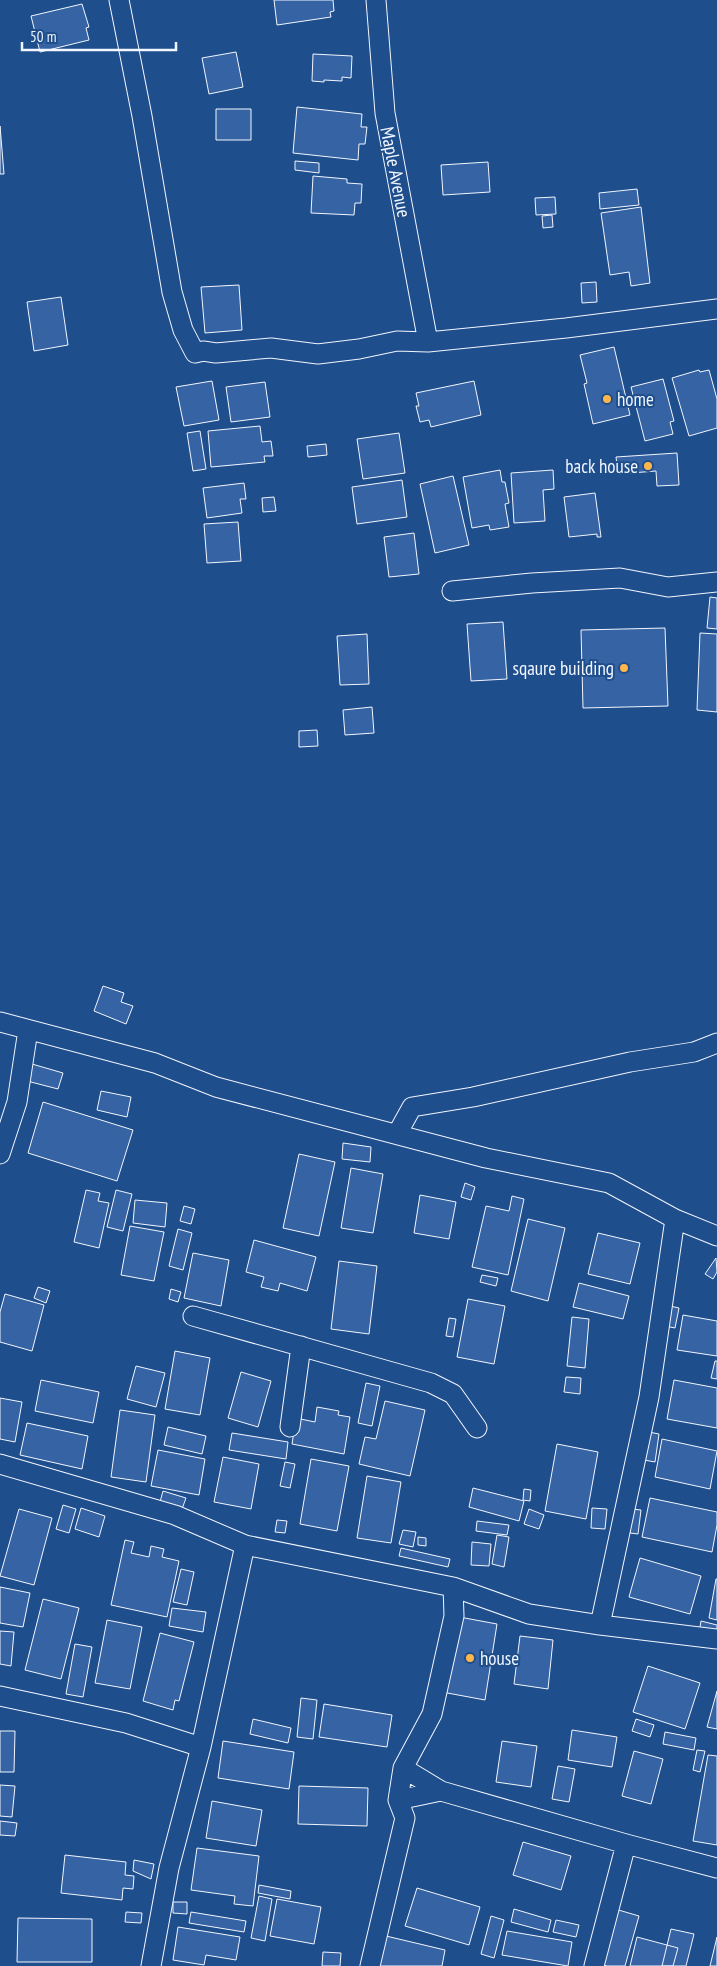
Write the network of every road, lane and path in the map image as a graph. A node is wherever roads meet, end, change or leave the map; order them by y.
1 (119, 0) edge
2 (376, 0) edge
3 (717, 309) edge
4 (428, 342) junction
5 (717, 582) edge
6 (452, 591) dead end
7 (0, 1022) edge
8 (28, 1030) junction
9 (717, 1043) edge
10 (397, 1134) junction
11 (0, 1154) edge
12 (675, 1219) junction
13 (717, 1236) edge
14 (193, 1316) dead end
15 (301, 1346) junction
16 (290, 1426) dead end
17 (477, 1428) dead end
18 (0, 1464) edge
19 (245, 1544) junction
20 (453, 1587) junction
21 (600, 1625) junction
22 (717, 1639) edge
23 (0, 1696) edge
24 (201, 1747) junction
25 (403, 1768) junction
26 (441, 1791) junction
27 (398, 1800) junction
28 (626, 1844) junction
29 (717, 1868) edge
30 (151, 1966) edge
31 (370, 1966) edge
32 (594, 1966) edge

1 - 4 street
2 - 4 street, Maple Avenue
3 - 4 street
5 - 6 street
7 - 8 street
8 - 10 street
8 - 11 street
9 - 10 street
10 - 12 street
12 - 13 street
12 - 21 street
14 - 15 street
15 - 16 street
15 - 17 street
18 - 19 street
19 - 20 street
19 - 24 street
20 - 21 street
20 - 25 street
21 - 22 street
23 - 24 street
24 - 30 street
25 - 26 street
25 - 27 street
26 - 27 street
26 - 28 street
27 - 31 street
28 - 29 street
28 - 32 street

